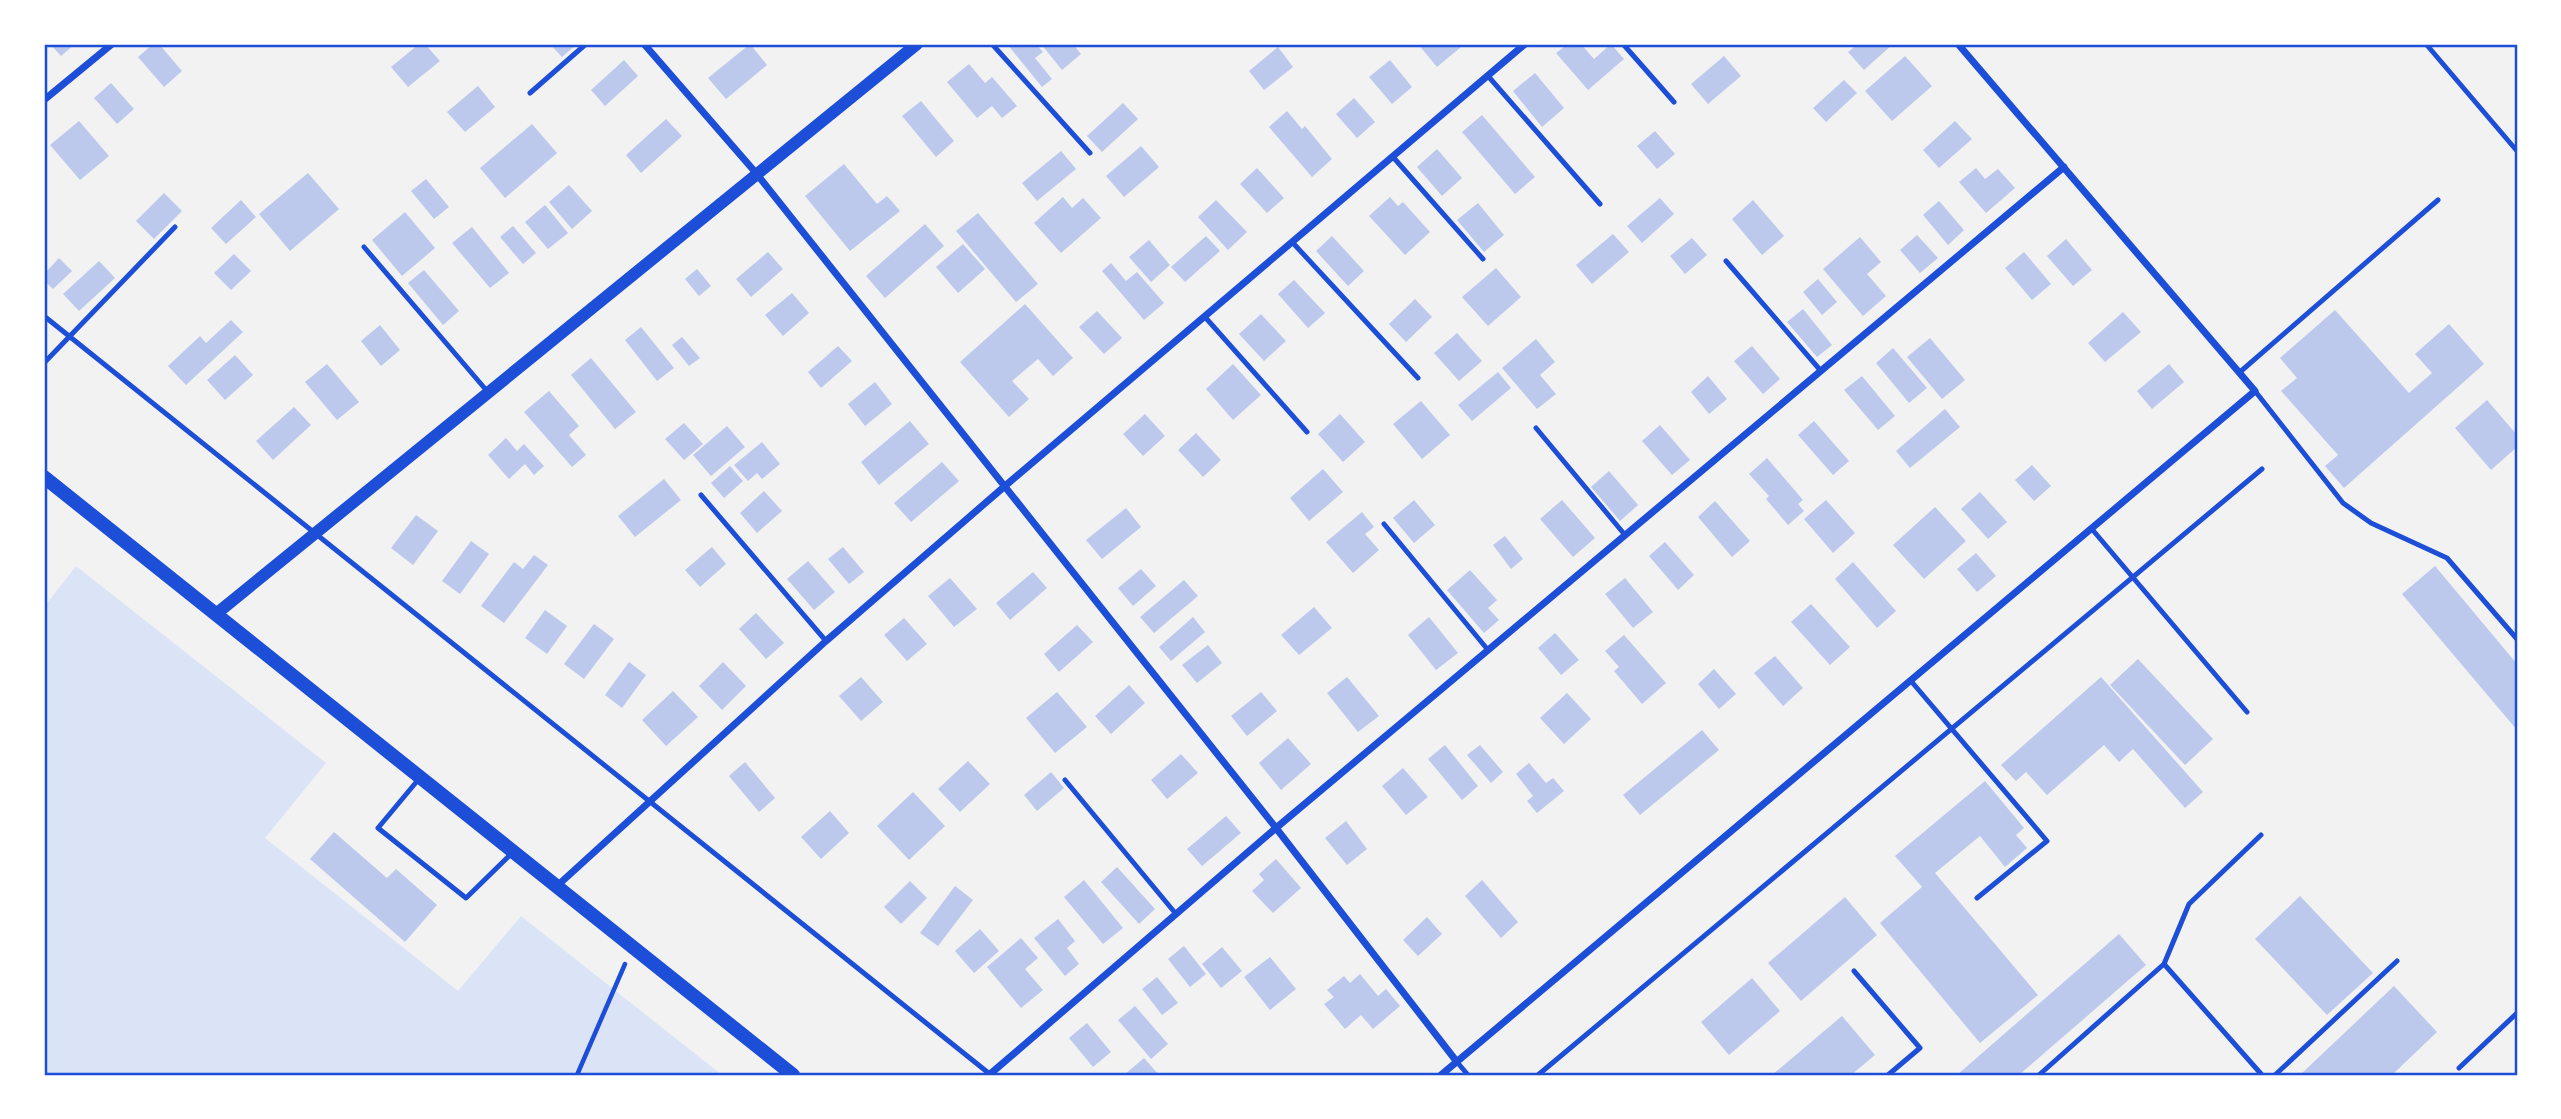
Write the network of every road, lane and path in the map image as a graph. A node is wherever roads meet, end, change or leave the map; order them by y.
1 (112, 44) edge
2 (586, 44) edge
3 (645, 44) edge
4 (917, 44) edge
5 (992, 44) edge
6 (1525, 44) edge
7 (1623, 44) edge
8 (1958, 44) edge
9 (2426, 44) edge
10 (1488, 76) junction
11 (530, 93) dead end
12 (44, 100) edge
13 (1674, 102) dead end
14 (2517, 151) edge
15 (1090, 153) dead end
16 (1393, 157) junction
17 (2064, 167) junction
18 (757, 173) junction
19 (2438, 200) dead end
20 (1600, 204) dead end
21 (175, 227) dead end
22 (1293, 243) junction
23 (364, 247) dead end
24 (1483, 260) dead end
25 (1726, 261) dead end
26 (44, 316) edge
27 (1205, 317) junction
28 (70, 337) junction
29 (44, 363) edge
30 (1821, 371) junction
31 (2240, 372) junction
32 (1418, 379) dead end
33 (488, 391) junction
34 (2255, 391) junction
35 (1536, 428) dead end
36 (1307, 432) dead end
37 (2262, 469) dead end
38 (47, 484) edge
39 (1005, 486) junction
40 (701, 495) dead end
41 (1384, 524) dead end
42 (2091, 528) junction
43 (316, 534) junction
44 (1625, 535) junction
45 (2133, 578) junction
46 (216, 614) junction
47 (2517, 639) edge
48 (826, 641) junction
49 (1488, 650) junction
50 (1911, 681) junction
51 (2247, 712) dead end
52 (1951, 729) junction
53 (420, 777) junction
54 (1065, 780) dead end
55 (650, 802) junction
56 (1276, 828) junction
57 (2261, 835) dead end
58 (513, 852) junction
59 (557, 886) junction
60 (1977, 898) dead end
61 (1176, 914) junction
62 (632, 947) junction
63 (2397, 961) dead end
64 (2164, 964) junction
65 (1854, 971) dead end
66 (2517, 1013) edge
67 (1457, 1062) junction
68 (2459, 1068) dead end
69 (577, 1075) edge
70 (793, 1075) edge
71 (990, 1075) edge
72 (1441, 1075) edge
73 (1468, 1075) edge
74 (1538, 1075) edge
75 (1888, 1075) edge
76 (2039, 1075) edge
77 (2262, 1075) edge
78 (2274, 1075) edge

1 - 12 street
2 - 11 lane
3 - 18 street
4 - 18 street
5 - 15 lane
6 - 10 street
7 - 13 lane
8 - 17 street
9 - 14 lane
10 - 16 street
10 - 20 lane
16 - 22 street
16 - 24 lane
17 - 30 street
17 - 31 street
18 - 33 street
18 - 39 street
19 - 31 lane
21 - 28 lane
22 - 27 street
22 - 32 lane
23 - 33 lane
25 - 30 lane
26 - 28 lane
27 - 36 lane
27 - 39 street
28 - 29 lane
28 - 43 lane
30 - 44 street
31 - 34 street
33 - 43 street
34 - 42 street
34 - 47 lane
35 - 44 lane
37 - 45 lane
38 - 46 main road
39 - 48 street
39 - 56 street
40 - 48 lane
41 - 49 lane
42 - 45 lane
42 - 50 street
43 - 46 street
43 - 55 lane
44 - 49 street
45 - 51 lane
45 - 52 lane
46 - 53 main road
48 - 55 street
49 - 56 street
50 - 52 lane
50 - 67 street
52 - 60 lane
52 - 74 lane
53 - 58 main road
53 - 58 lane
54 - 61 lane
55 - 59 street
55 - 71 lane
56 - 61 street
56 - 67 street
57 - 64 lane
58 - 59 main road
59 - 62 main road
61 - 71 street
62 - 69 path
62 - 70 main road
63 - 78 lane
64 - 76 lane
64 - 77 lane
65 - 75 lane
66 - 68 lane
67 - 72 street
67 - 73 lane

